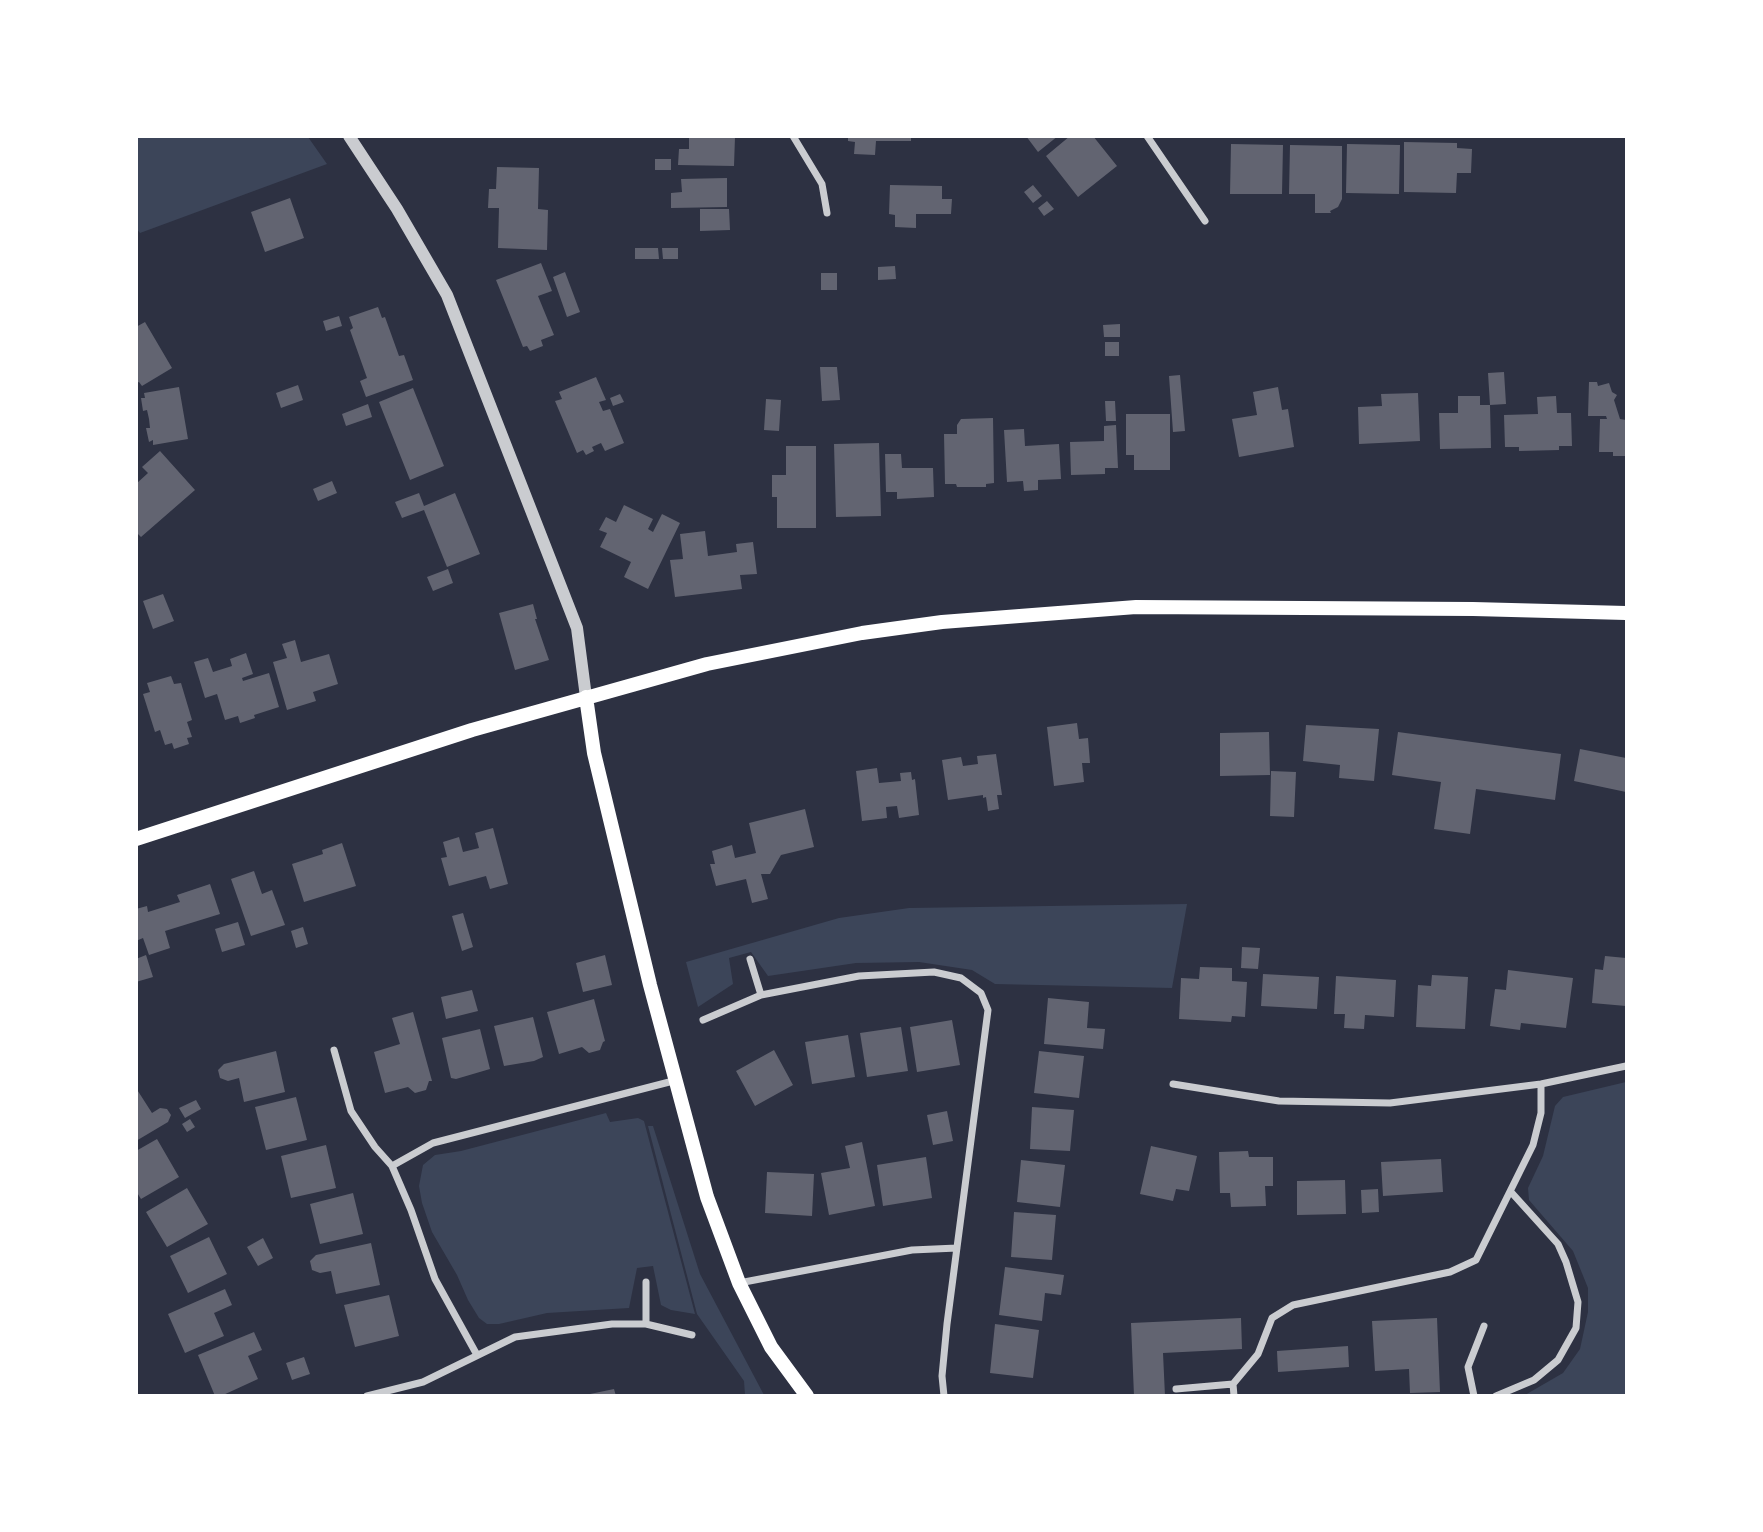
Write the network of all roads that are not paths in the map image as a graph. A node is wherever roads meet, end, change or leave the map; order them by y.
1 (349, 136) edge
2 (793, 136) edge
3 (1146, 136) edge
4 (827, 214) dead end
5 (1205, 221) dead end
6 (1626, 613) edge
7 (586, 697) junction
8 (136, 839) edge
9 (750, 959) dead end
10 (761, 995) junction
11 (703, 1020) dead end
12 (334, 1050) dead end
13 (1626, 1066) edge
14 (677, 1080) junction
15 (1173, 1084) dead end
16 (1541, 1084) junction
17 (392, 1166) junction
18 (1511, 1192) junction
19 (957, 1248) junction
20 (646, 1282) dead end
21 (739, 1283) junction
22 (646, 1324) junction
23 (1484, 1326) dead end
24 (692, 1335) dead end
25 (477, 1354) junction
26 (1233, 1384) junction
27 (1176, 1389) dead end
28 (367, 1395) edge
29 (807, 1395) edge
30 (944, 1395) edge
31 (1234, 1395) edge
32 (1474, 1395) edge
33 (1496, 1395) edge

1 - 7 street
2 - 4 street
3 - 5 street
6 - 7 main road
7 - 8 main road
7 - 14 main road
9 - 10 street
10 - 11 street
10 - 19 street
12 - 17 street
13 - 16 street
14 - 17 street
14 - 21 main road
15 - 16 street
16 - 18 street
17 - 25 street
18 - 26 street
18 - 33 street
19 - 21 street
19 - 30 street
20 - 22 street
21 - 29 main road
22 - 24 street
22 - 25 street
23 - 32 street
25 - 28 street
26 - 27 street
26 - 31 street

